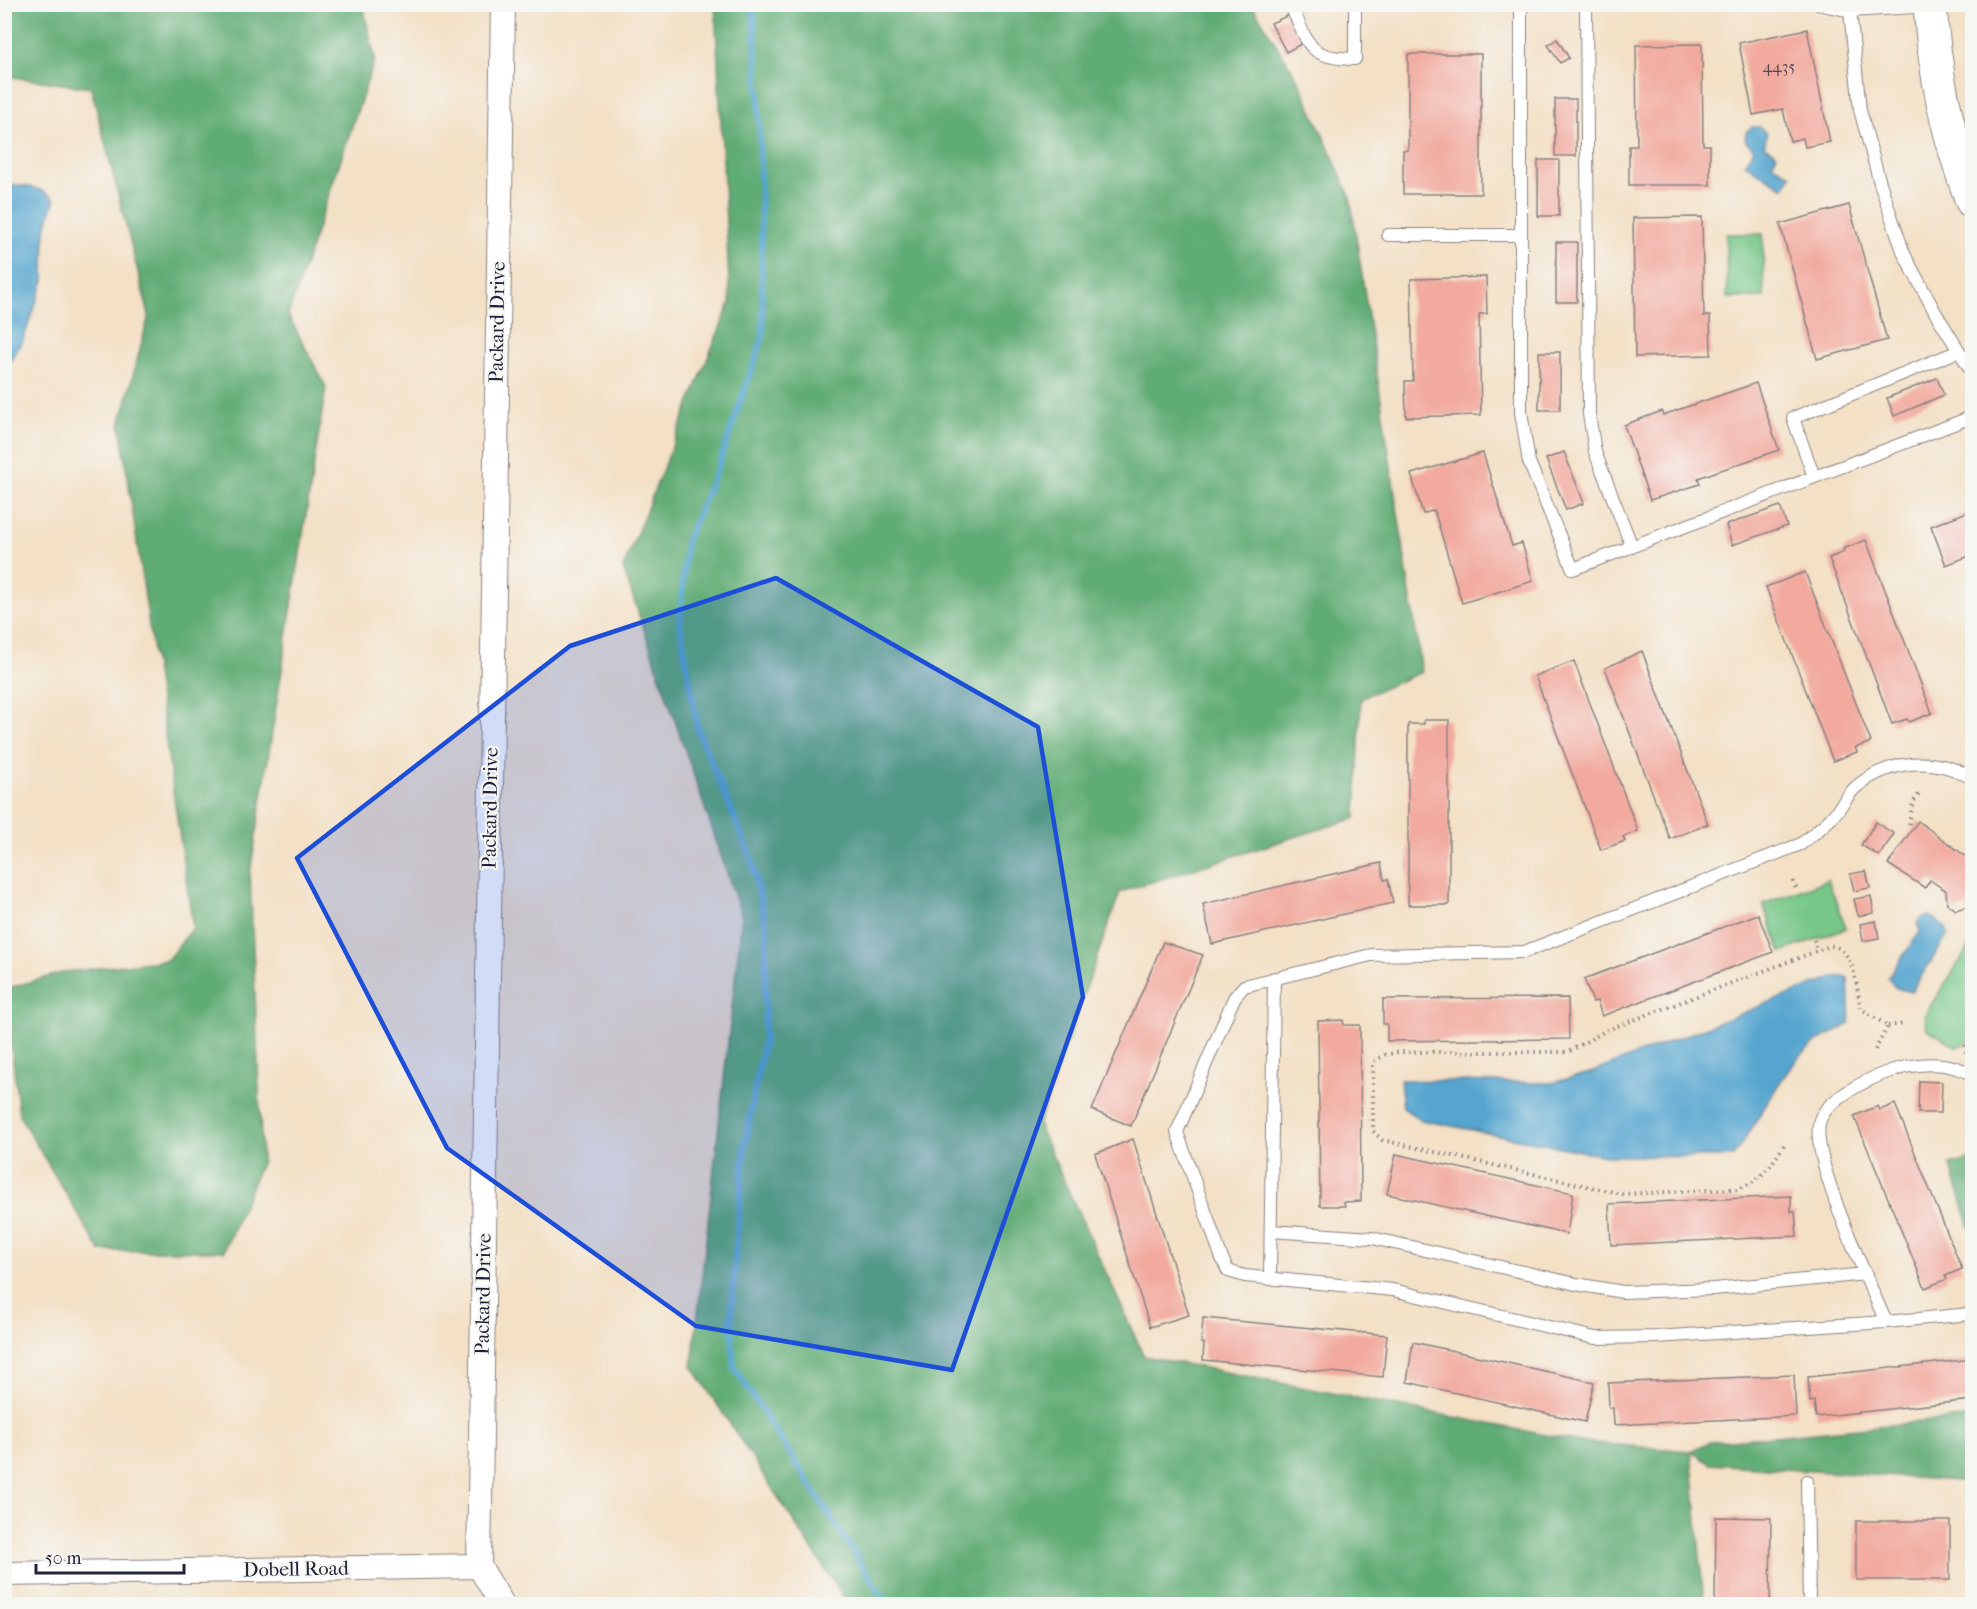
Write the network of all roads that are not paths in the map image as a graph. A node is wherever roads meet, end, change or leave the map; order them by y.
1 (503, 4) edge
2 (1290, 4) edge
3 (1355, 4) edge
4 (1521, 4) edge
5 (1586, 4) edge
6 (1818, 4) edge
7 (1938, 5) edge
8 (1850, 11) junction
9 (1972, 201) edge
10 (1388, 235) dead end
11 (1521, 235) junction
12 (1959, 351) junction
13 (1972, 372) edge
14 (1972, 417) edge
15 (1814, 477) junction
16 (1632, 547) junction
17 (1972, 778) edge
18 (1274, 978) junction
19 (1972, 1075) edge
20 (1270, 1231) junction
21 (1866, 1274) junction
22 (1270, 1279) junction
23 (1970, 1314) dead end
24 (1886, 1322) junction
25 (1807, 1481) dead end
26 (479, 1566) junction
27 (4, 1574) edge
28 (502, 1605) edge
29 (1809, 1605) edge

1 - 26 street, Packard Drive
2 - 3 lane
4 - 11 lane
5 - 16 lane
6 - 8 lane
7 - 8 lane
7 - 9 street
8 - 12 lane
10 - 11 lane
11 - 16 lane
12 - 13 lane
12 - 15 lane
14 - 15 lane
15 - 16 lane
17 - 18 lane
18 - 20 lane
18 - 22 lane
19 - 21 lane
20 - 21 lane
20 - 22 lane
21 - 24 lane
22 - 24 lane
23 - 24 lane
25 - 29 lane
26 - 27 street, Dobell Road
26 - 28 street

